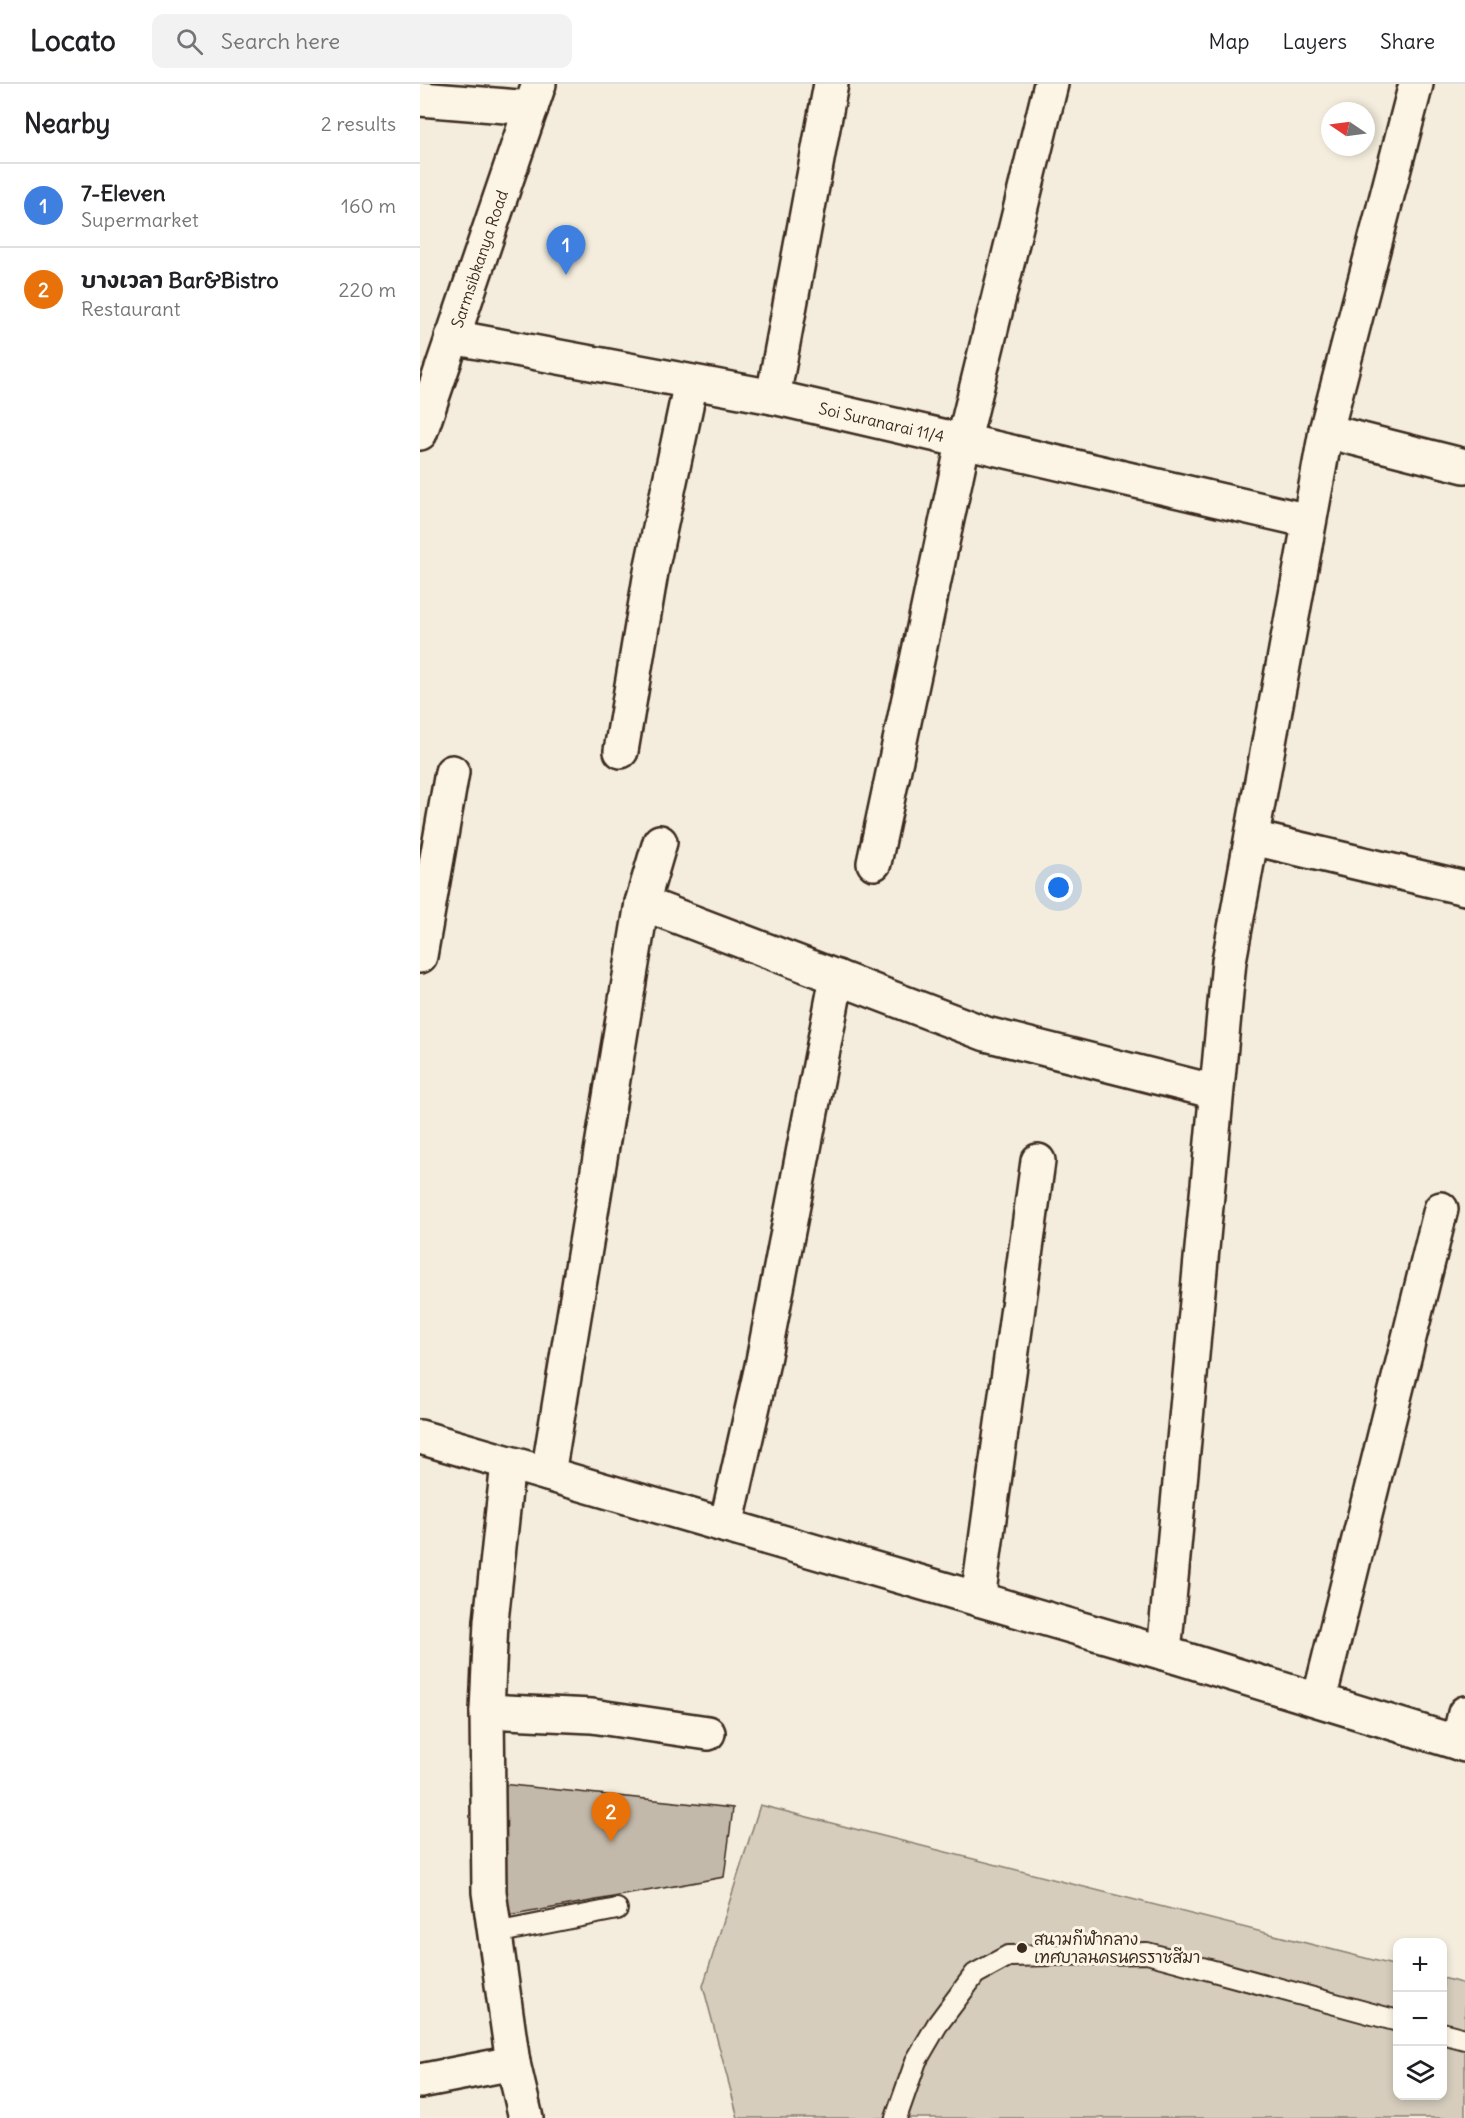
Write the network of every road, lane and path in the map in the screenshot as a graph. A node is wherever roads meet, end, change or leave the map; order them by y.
1 (831, 84) edge
2 (1051, 84) edge
3 (1416, 84) edge
4 (535, 96) edge
5 (420, 99) edge
6 (452, 337) junction
7 (691, 382) junction
8 (773, 397) junction
9 (1326, 431) junction
10 (420, 433) edge
11 (964, 439) junction
12 (1465, 466) edge
13 (1309, 521) junction
14 (621, 751) dead end
15 (452, 772) dead end
16 (1252, 838) junction
17 (660, 842) dead end
18 (874, 863) dead end
19 (1465, 888) edge
20 (642, 903) junction
21 (420, 956) edge
22 (837, 977) junction
23 (1216, 1092) junction
24 (1038, 1161) dead end
25 (1441, 1209) dead end
26 (420, 1437) edge
27 (508, 1463) junction
28 (548, 1474) junction
29 (726, 1526) junction
30 (978, 1599) junction
31 (1164, 1653) junction
32 (1318, 1700) junction
33 (488, 1711) junction
34 (708, 1733) dead end
35 (1463, 1734) edge
36 (617, 1909) dead end
37 (495, 1933) junction
38 (1393, 2020) edge
39 (1447, 2034) edge
40 (1465, 2039) edge
41 (513, 2063) junction
42 (420, 2080) edge
43 (526, 2118) edge
44 (896, 2118) edge

1 - 8 street
2 - 11 street
3 - 9 street
4 - 5 street
4 - 6 street, Sarmsibkanya Road
6 - 7 street, Soi Suranarai 11/4
6 - 10 street, Sarmsibkanya Road
7 - 8 street, Soi Suranarai 11/4
7 - 14 street
8 - 11 street, Soi Suranarai 11/4
9 - 12 street
9 - 13 street
11 - 13 street, Soi Suranarai 11/4
11 - 18 street
13 - 16 street
15 - 21 street
16 - 19 street
16 - 23 street
17 - 20 street
20 - 22 street
20 - 28 street
22 - 23 street
22 - 29 street
23 - 31 street
24 - 30 street
25 - 32 street
26 - 27 street
27 - 28 street
27 - 33 street
28 - 29 street
29 - 30 street
30 - 31 street
31 - 32 street
32 - 35 street
33 - 34 street
33 - 37 street
36 - 37 lane
37 - 41 street
38 - 44 lane
39 - 40 lane
41 - 42 street
41 - 43 street

